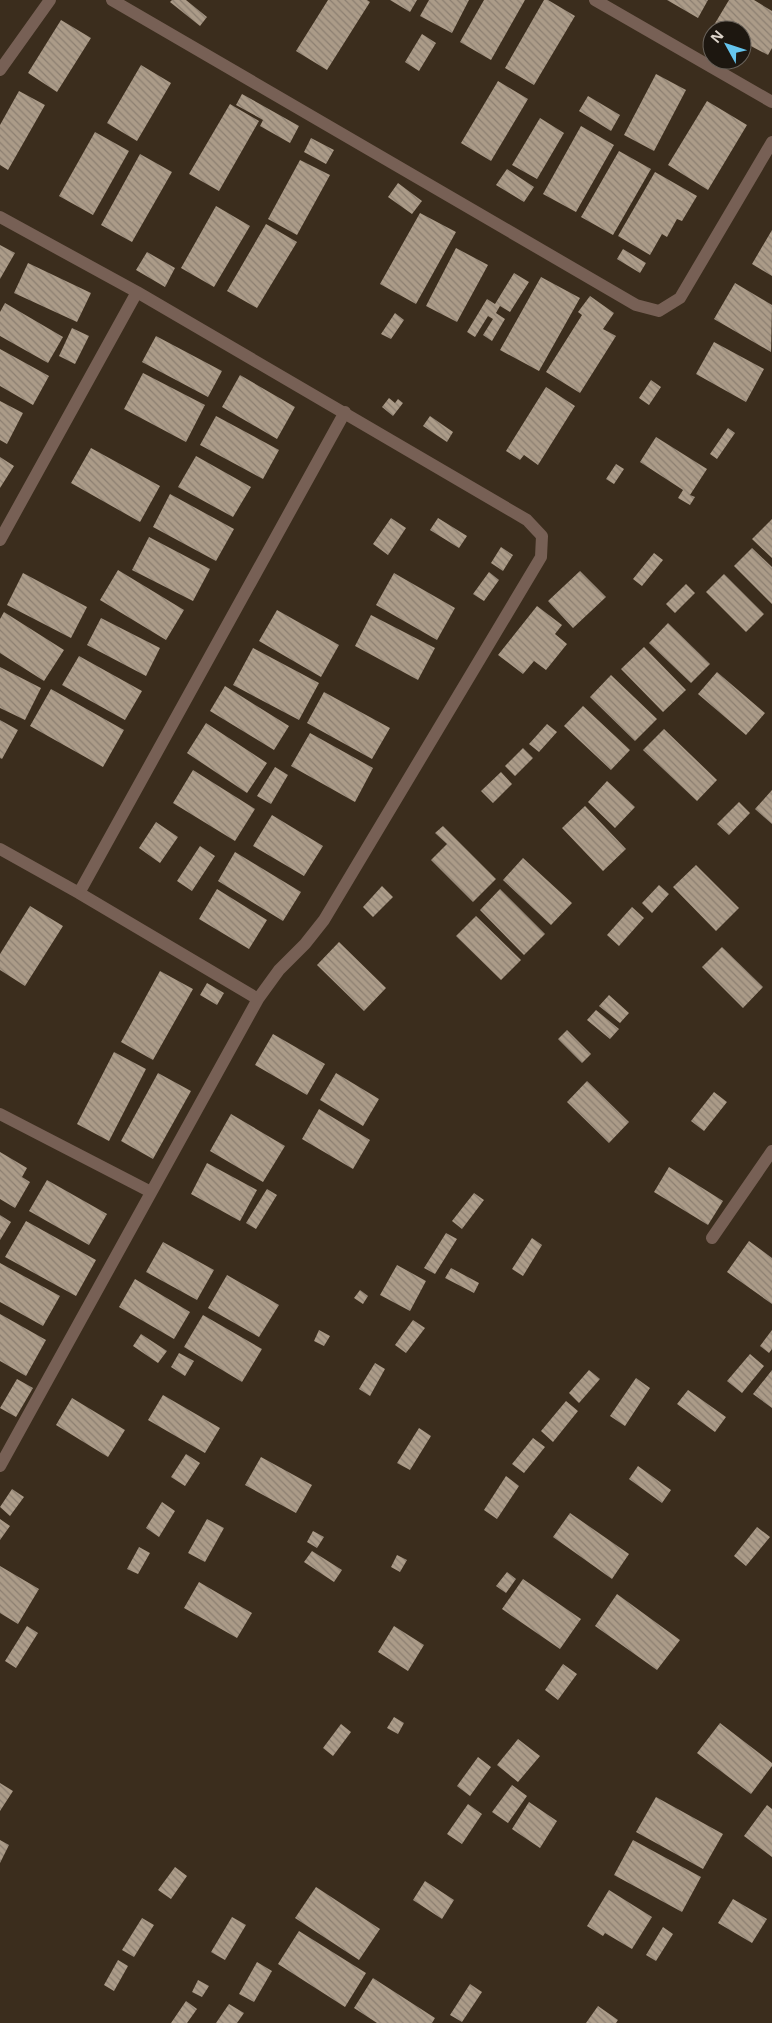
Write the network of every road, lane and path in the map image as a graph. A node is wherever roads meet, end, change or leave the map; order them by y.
1 (50, 0) edge
2 (112, 0) edge
3 (595, 0) edge
4 (0, 70) edge
5 (772, 102) edge
6 (772, 142) edge
7 (0, 217) edge
8 (137, 292) junction
9 (345, 412) junction
10 (0, 540) edge
11 (0, 849) edge
12 (79, 893) junction
13 (258, 999) junction
14 (0, 1114) edge
15 (772, 1151) edge
16 (151, 1192) junction
17 (712, 1238) dead end
18 (0, 1466) edge

1 - 4 street
2 - 6 street
3 - 5 street
7 - 8 street
8 - 9 street
8 - 10 street
9 - 12 street
9 - 13 street
11 - 12 street
12 - 13 street
13 - 16 street
14 - 16 street
15 - 17 street
16 - 18 street

